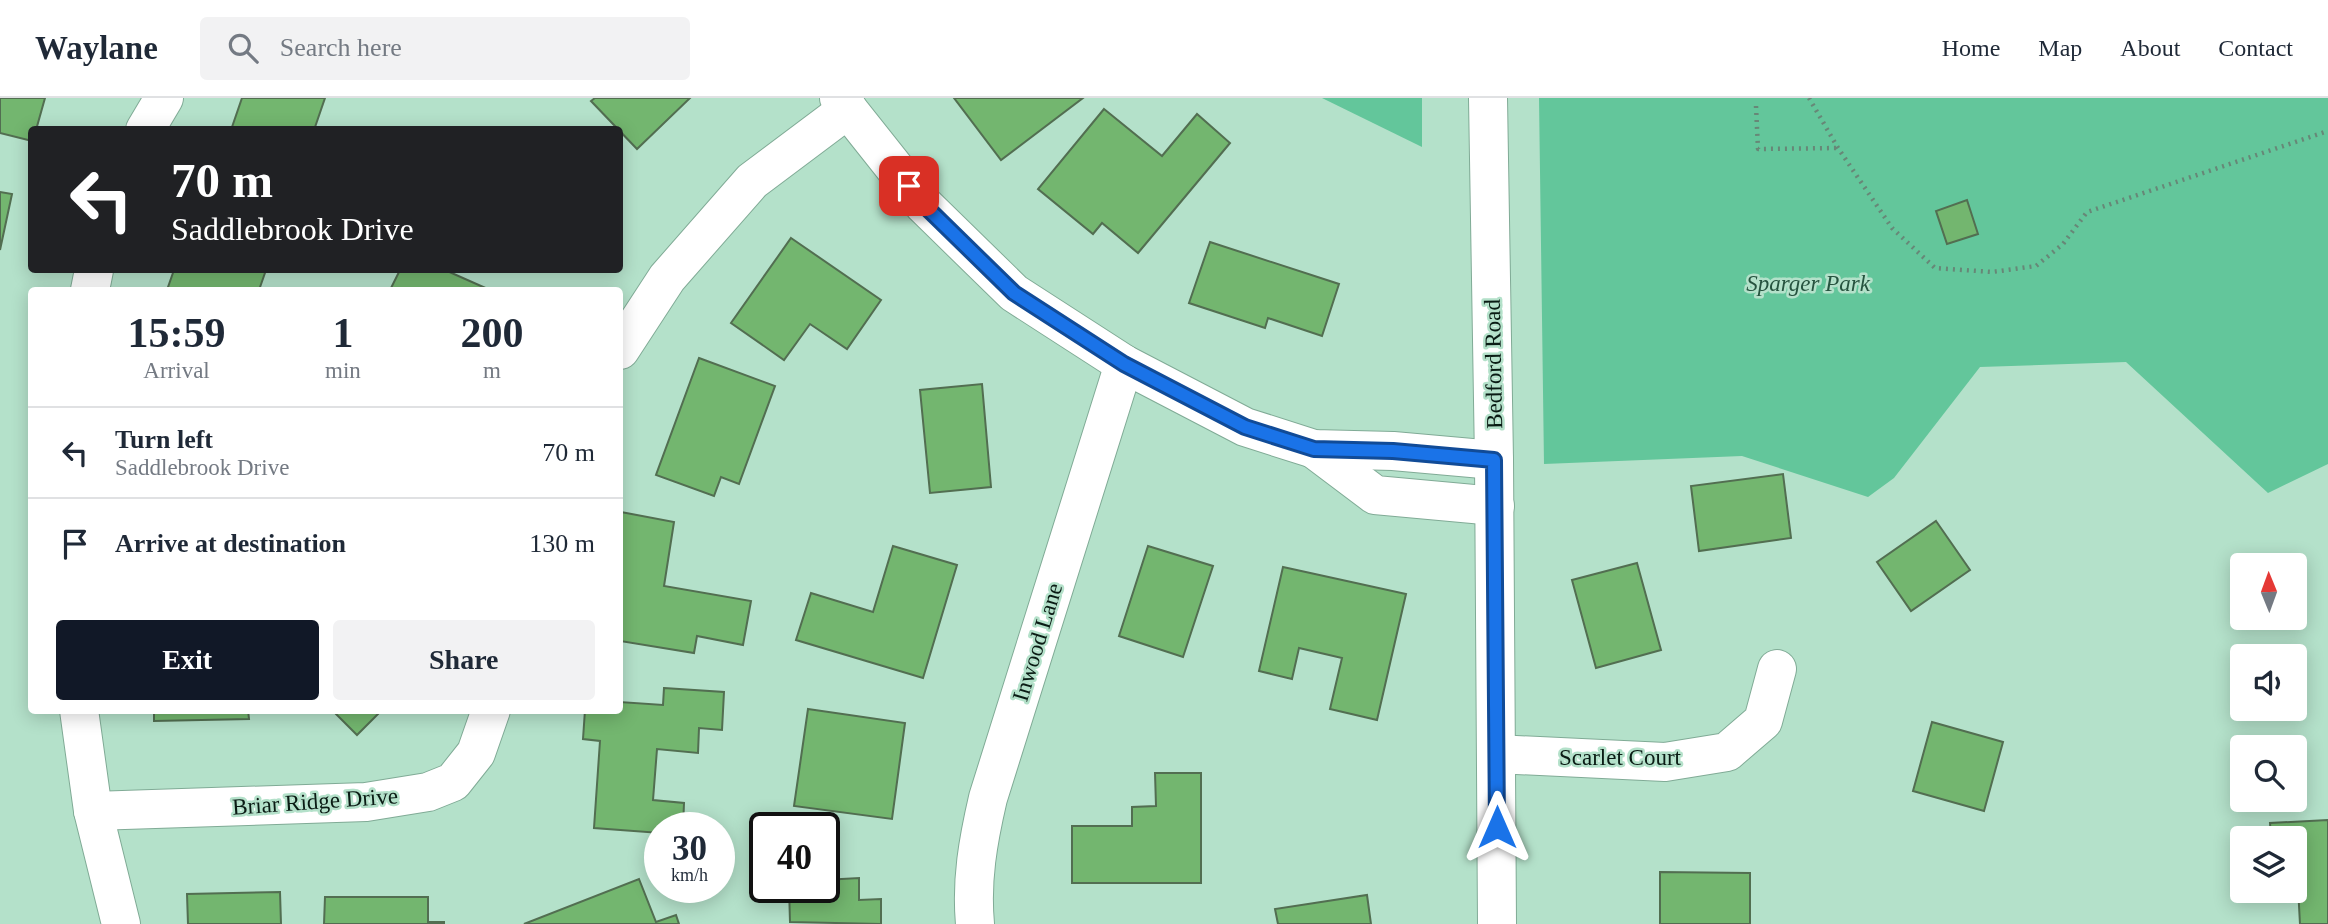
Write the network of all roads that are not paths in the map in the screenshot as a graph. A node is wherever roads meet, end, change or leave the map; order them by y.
1 (164, 98) edge
2 (1488, 98) edge
3 (843, 104) edge
4 (147, 126) edge
5 (623, 345) edge
6 (1124, 364) junction
7 (1314, 449) junction
8 (1494, 460) junction
9 (1495, 506) junction
10 (1777, 669) dead end
11 (80, 714) edge
12 (491, 714) edge
13 (1496, 754) junction
14 (93, 811) junction
15 (121, 924) edge
16 (975, 924) edge
17 (1497, 924) edge

1 - 4 street
2 - 8 street, Bedford Road
3 - 5 street
3 - 6 street
6 - 7 street
6 - 16 street, Inwood Lane
7 - 8 street
7 - 9 street
8 - 9 street, Bedford Road
9 - 13 street, Bedford Road
10 - 13 street, Scarlet Court
11 - 14 street
12 - 14 street, Briar Ridge Drive
13 - 17 street, Bedford Road
14 - 15 street

